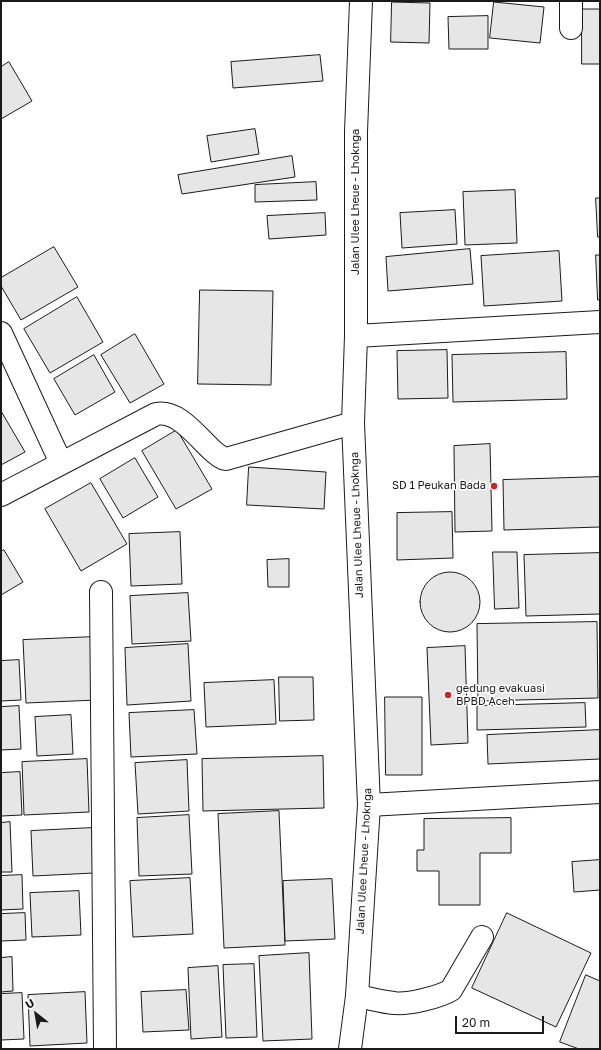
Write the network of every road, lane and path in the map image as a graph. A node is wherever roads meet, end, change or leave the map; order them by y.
1 (360, 1) edge
2 (571, 1) edge
3 (571, 28) dead end
4 (600, 322) edge
5 (1, 333) edge
6 (356, 336) junction
7 (353, 422) junction
8 (61, 463) junction
9 (1, 495) edge
10 (101, 592) dead end
11 (600, 792) edge
12 (369, 805) junction
13 (482, 937) dead end
14 (357, 996) junction
15 (105, 1049) edge
16 (350, 1049) edge

1 - 6 main road, Jalan Ulee Lheue - Lhoknga
2 - 3 main road
4 - 6 main road
5 - 8 main road
6 - 7 main road, Jalan Ulee Lheue - Lhoknga
7 - 8 main road
7 - 12 main road, Jalan Ulee Lheue - Lhoknga
8 - 9 main road
10 - 15 main road
11 - 12 main road
12 - 14 main road, Jalan Ulee Lheue - Lhoknga
13 - 14 main road
14 - 16 main road, Jalan Ulee Lheue - Lhoknga

